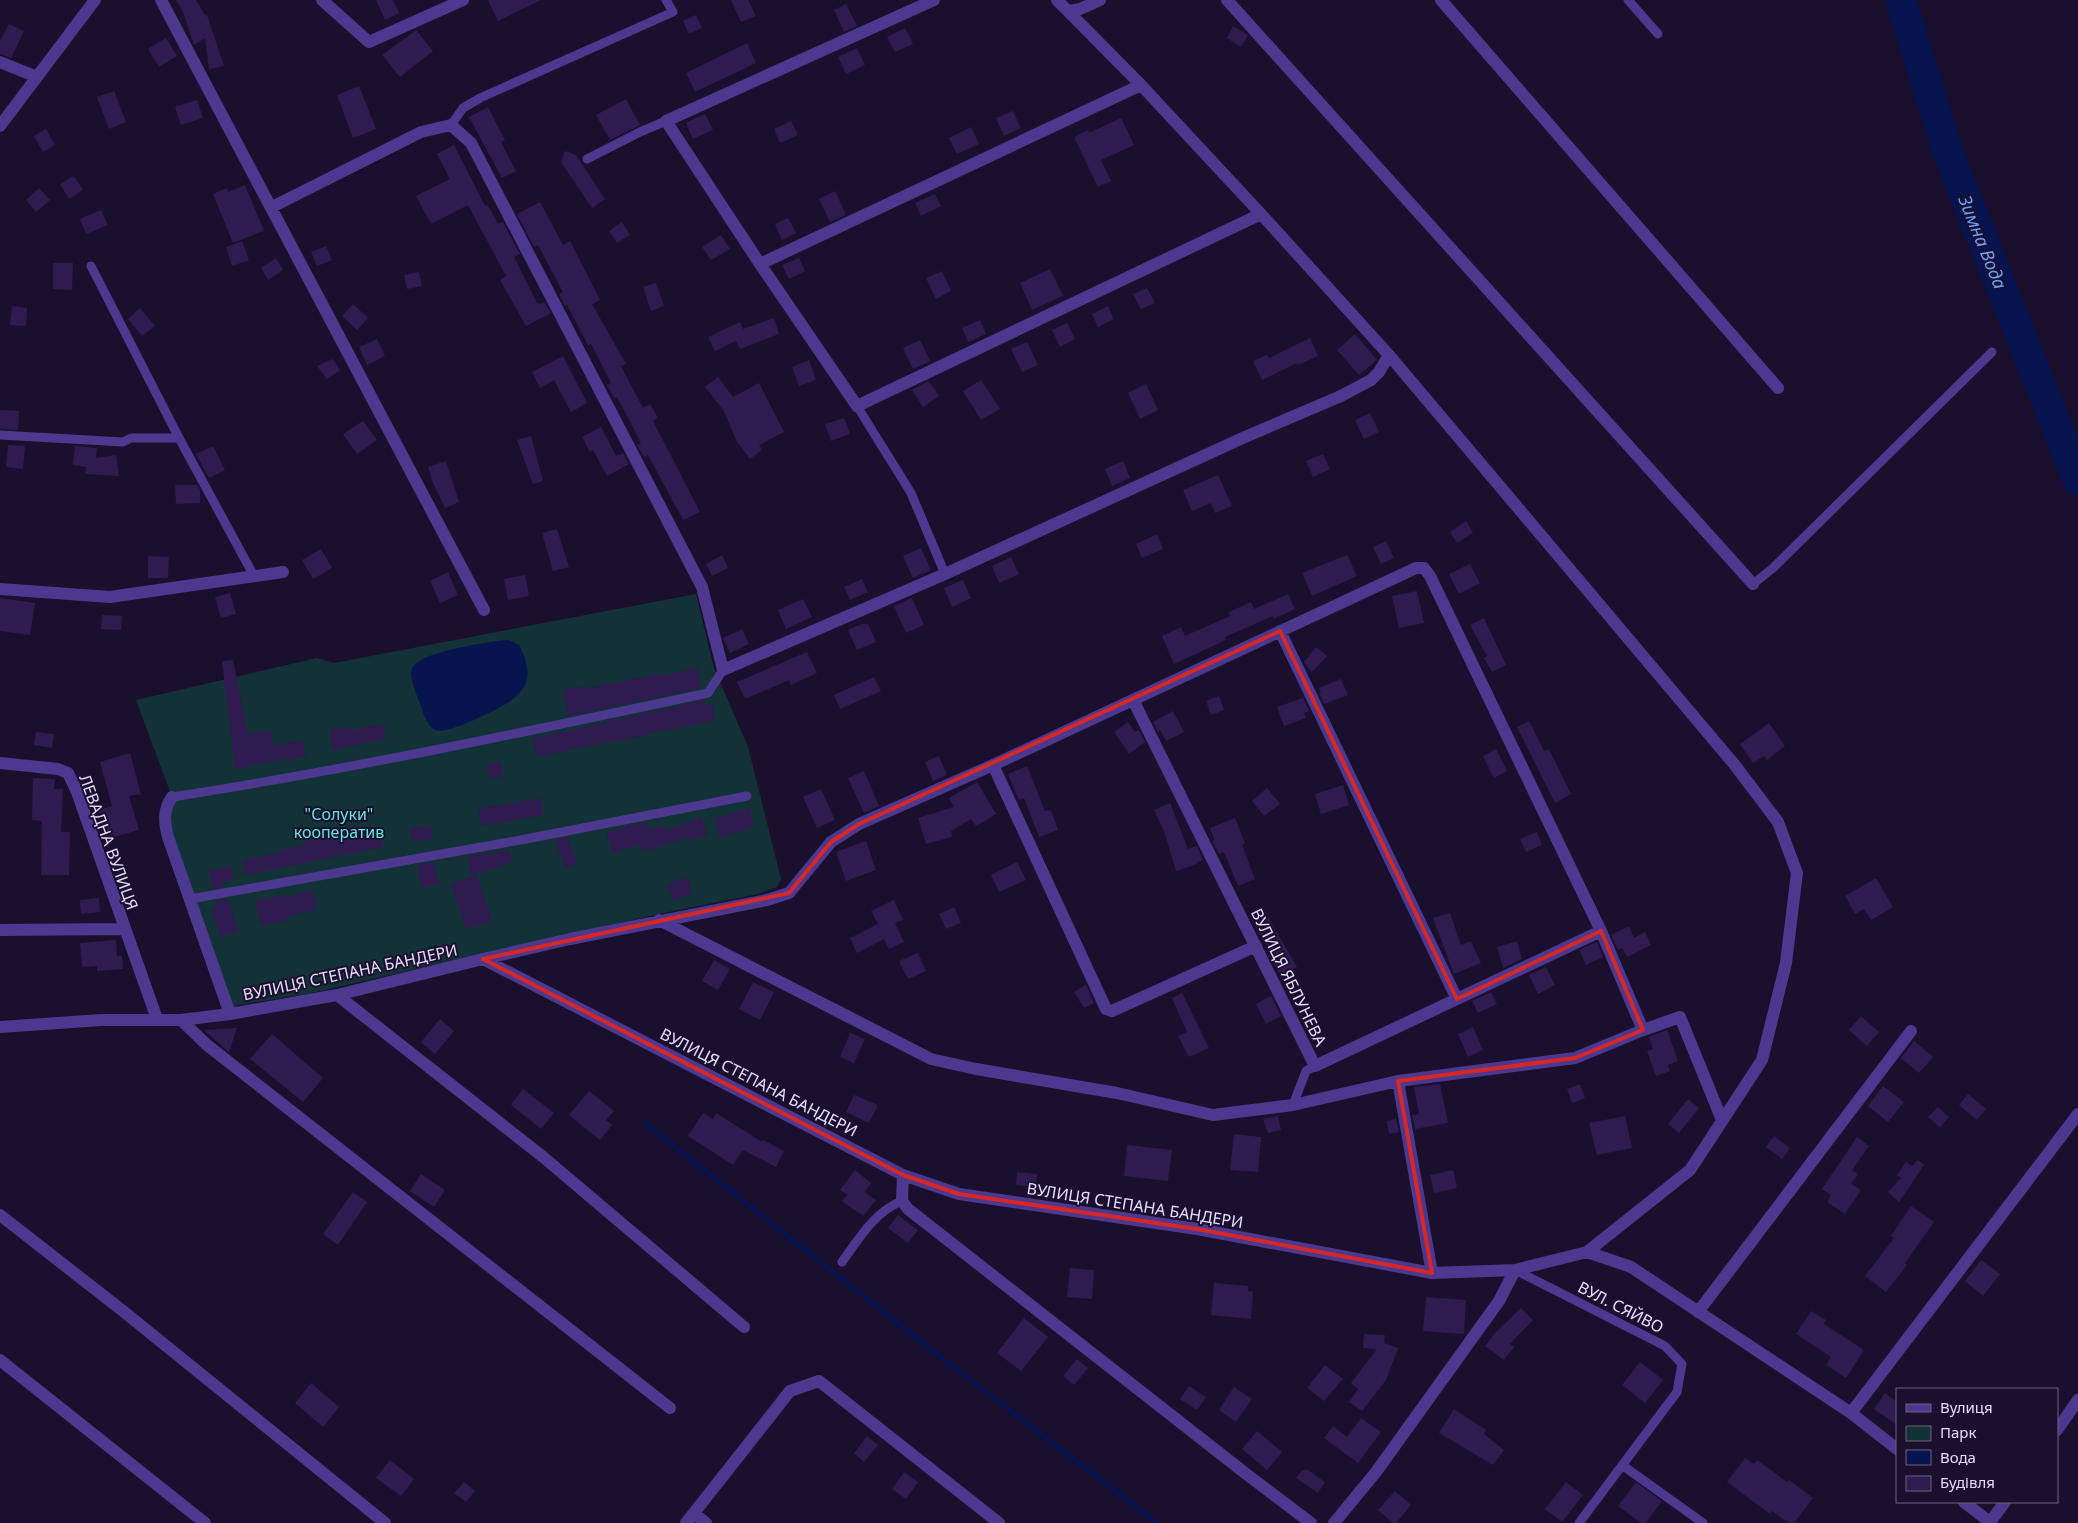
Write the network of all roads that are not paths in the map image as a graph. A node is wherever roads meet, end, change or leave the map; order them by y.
1 (95, 0) edge
2 (161, 0) edge
3 (322, 0) edge
4 (463, 0) edge
5 (666, 0) edge
6 (934, 0) edge
7 (1057, 0) edge
8 (1100, 0) edge
9 (1227, 0) edge
10 (1441, 0) edge
11 (1628, 0) edge
12 (1069, 11) junction
13 (1658, 34) dead end
14 (0, 62) edge
15 (37, 77) junction
16 (1140, 85) junction
17 (666, 121) junction
18 (451, 125) junction
19 (0, 126) edge
20 (587, 159) dead end
21 (272, 207) junction
22 (1262, 214) junction
23 (760, 264) junction
24 (91, 266) dead end
25 (1992, 352) dead end
26 (1389, 355) junction
27 (1778, 388) dead end
28 (857, 406) junction
29 (0, 436) edge
30 (179, 438) junction
31 (283, 572) dead end
32 (945, 574) junction
33 (254, 576) junction
34 (1753, 584) joint
35 (0, 589) edge
36 (484, 610) dead end
37 (1280, 631) junction
38 (723, 670) junction
39 (1133, 700) junction
40 (0, 764) edge
41 (993, 765) junction
42 (747, 796) dead end
43 (172, 797) joint
44 (190, 900) junction
45 (659, 920) junction
46 (124, 929) junction
47 (0, 930) edge
48 (1601, 931) junction
49 (1256, 946) junction
50 (483, 959) junction
51 (337, 995) junction
52 (1457, 999) junction
53 (230, 1014) junction
54 (157, 1019) junction
55 (181, 1020) junction
56 (0, 1027) edge
57 (1643, 1030) junction
58 (1911, 1031) dead end
59 (1315, 1066) junction
60 (1398, 1081) junction
61 (1293, 1105) junction
62 (2078, 1114) edge
63 (1722, 1120) junction
64 (903, 1175) junction
65 (902, 1201) junction
66 (0, 1215) edge
67 (1588, 1252) junction
68 (842, 1262) dead end
69 (1515, 1270) junction
70 (1432, 1272) junction
71 (1698, 1312) junction
72 (744, 1327) dead end
73 (0, 1360) edge
74 (2078, 1400) edge
75 (670, 1408) dead end
76 (1851, 1413) junction
77 (2058, 1429) edge
78 (1896, 1448) edge
79 (1622, 1465) junction
80 (1965, 1503) edge
81 (2004, 1503) edge
82 (690, 1518) edge
83 (205, 1523) edge
84 (385, 1523) edge
85 (706, 1523) edge
86 (999, 1523) edge
87 (1311, 1523) edge
88 (1334, 1523) edge
89 (1579, 1523) edge
90 (1703, 1523) edge
91 (1991, 1523) edge

1 - 15 street
2 - 21 street
3 - 4 street
5 - 18 lane
6 - 17 street
7 - 12 street
8 - 12 street
9 - 34 street
10 - 27 street
11 - 13 lane
12 - 16 street
14 - 15 street
15 - 19 street
16 - 22 street
16 - 23 street
17 - 20 lane
17 - 23 street
18 - 21 street
18 - 38 street
21 - 36 street
22 - 26 street
22 - 28 street
23 - 28 street
24 - 30 lane
25 - 34 lane
26 - 32 street
26 - 63 street
28 - 32 lane
29 - 30 lane
30 - 33 lane
31 - 33 street
32 - 38 street
33 - 35 street
37 - 39 street
37 - 48 street
37 - 52 street
38 - 43 lane
39 - 41 street
39 - 49 street, ВУЛИЦЯ ЯБЛУНЕВА
40 - 46 street, ЛЕВАДНА ВУЛИЦЯ
41 - 45 street
41 - 49 street
42 - 44 lane
43 - 44 street
44 - 53 street
45 - 50 street
45 - 61 street
46 - 47 street, ЛЕВАДНА ВУЛИЦЯ
46 - 54 street, ЛЕВАДНА ВУЛИЦЯ
48 - 52 street, ВУЛИЦЯ ЯБЛУНЕВА
48 - 57 street
49 - 59 street, ВУЛИЦЯ ЯБЛУНЕВА
50 - 51 street, ВУЛИЦЯ СТЕПАНА БАНДЕРИ
50 - 64 street, ВУЛИЦЯ СТЕПАНА БАНДЕРИ
51 - 53 street, ВУЛИЦЯ СТЕПАНА БАНДЕРИ
51 - 72 street
52 - 59 street, ВУЛИЦЯ ЯБЛУНЕВА
53 - 55 street, ВУЛИЦЯ СТЕПАНА БАНДЕРИ
54 - 55 street, ВУЛИЦЯ СТЕПАНА БАНДЕРИ
54 - 56 street, ВУЛИЦЯ СТЕПАНА БАНДЕРИ
55 - 75 street
57 - 60 street
57 - 63 street
58 - 71 street
59 - 61 lane
60 - 61 street
60 - 70 street
62 - 76 street
63 - 67 street
64 - 65 street
64 - 70 street, ВУЛИЦЯ СТЕПАНА БАНДЕРИ
65 - 68 lane
65 - 87 street
66 - 84 street
67 - 69 street, ВУЛИЦЯ СТЕПАНА БАНДЕРИ
67 - 71 street
69 - 70 street, ВУЛИЦЯ СТЕПАНА БАНДЕРИ
69 - 79 lane, ВУЛ. СЯЙВО
69 - 88 street
71 - 76 street
73 - 83 street
74 - 77 street
76 - 78 street
79 - 89 lane, ВУЛ. СЯЙВО
79 - 90 lane
80 - 91 street
81 - 91 street
82 - 85 street
82 - 86 street

